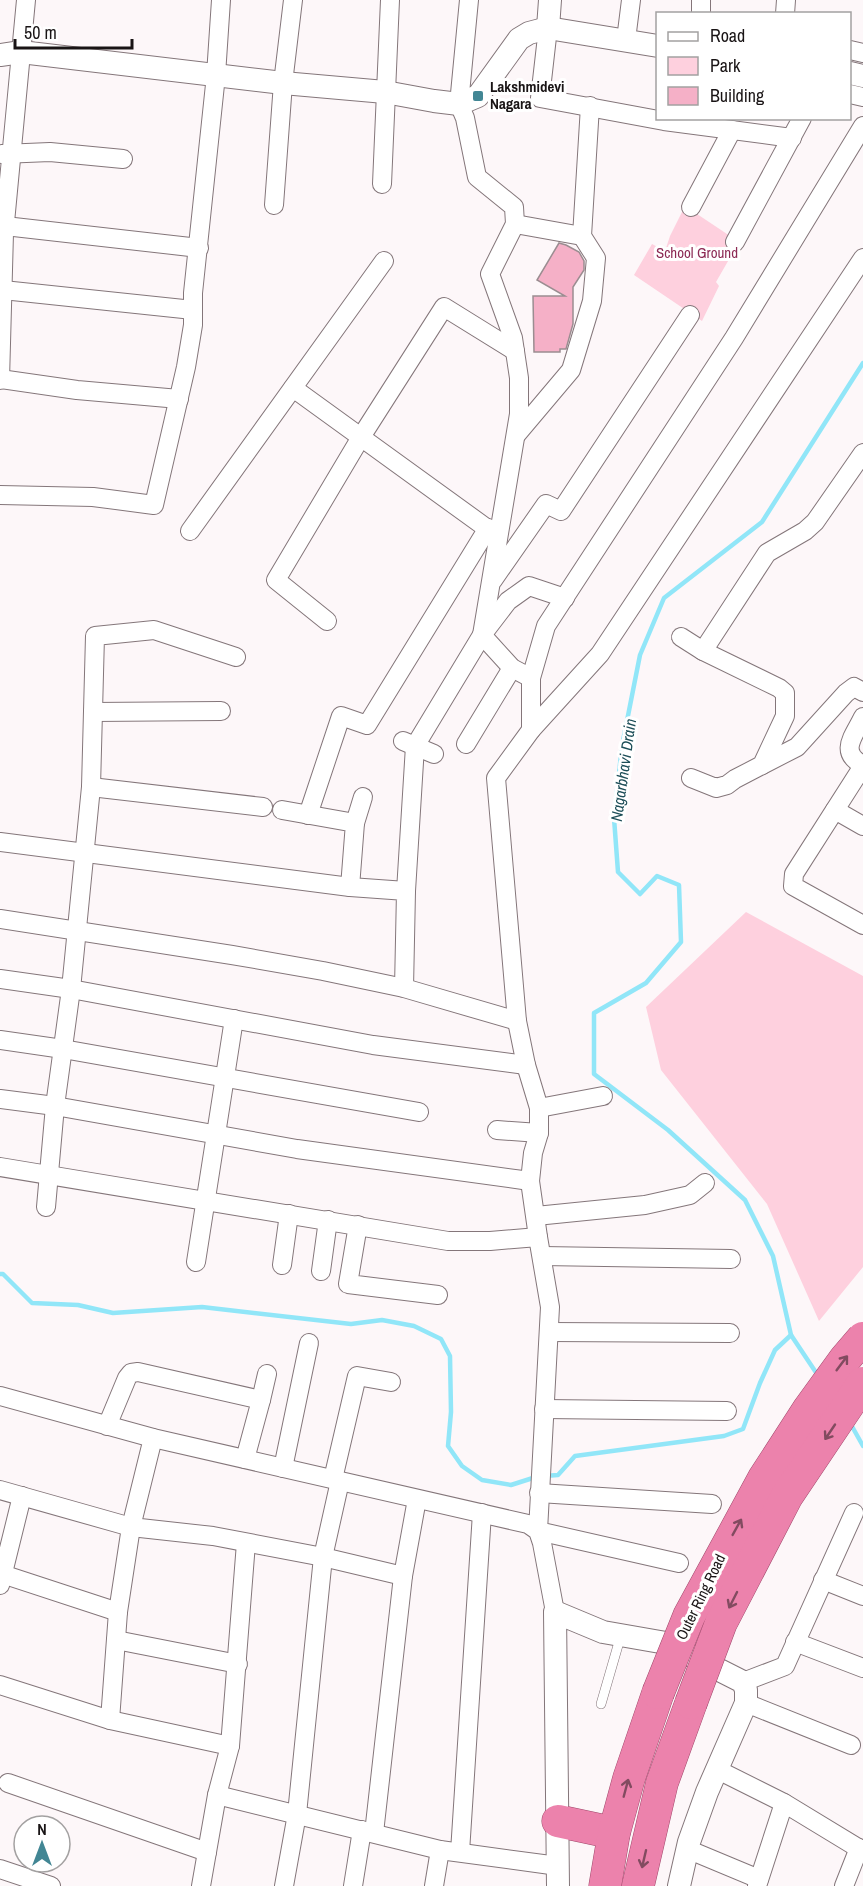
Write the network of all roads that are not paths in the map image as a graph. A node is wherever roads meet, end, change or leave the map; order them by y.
1 (26, 0) edge
2 (221, 0) edge
3 (292, 0) edge
4 (390, 0) edge
5 (469, 0) edge
6 (550, 0) edge
7 (631, 0) edge
8 (548, 28) junction
9 (626, 40) junction
10 (656, 45) edge
11 (11, 53) edge
12 (216, 75) junction
13 (283, 83) junction
14 (385, 92) junction
15 (459, 104) junction
16 (590, 106) junction
17 (656, 119) edge
18 (659, 120) edge
19 (801, 120) edge
20 (863, 126) edge
21 (732, 130) junction
22 (792, 138) junction
23 (6, 153) edge
24 (123, 159) dead end
25 (382, 184) dead end
26 (274, 205) dead end
27 (691, 207) dead end
28 (515, 224) junction
29 (3, 231) edge
30 (582, 236) junction
31 (735, 242) dead end
32 (199, 248) junction
33 (863, 258) edge
34 (384, 261) dead end
35 (3, 290) junction
36 (193, 310) junction
37 (1, 311) edge
38 (690, 315) dead end
39 (515, 351) junction
40 (0, 380) edge
41 (293, 388) junction
42 (179, 399) junction
43 (516, 435) junction
44 (361, 437) junction
45 (862, 457) edge
46 (0, 495) edge
47 (190, 531) dead end
48 (493, 532) junction
49 (490, 584) junction
50 (565, 598) junction
51 (327, 621) dead end
52 (482, 634) junction
53 (681, 637) dead end
54 (703, 651) junction
55 (236, 657) dead end
56 (512, 668) junction
57 (531, 678) junction
58 (863, 692) edge
59 (222, 711) dead end
60 (93, 712) junction
61 (863, 717) edge
62 (531, 730) junction
63 (409, 744) junction
64 (466, 744) dead end
65 (434, 754) dead end
66 (762, 765) junction
67 (863, 765) edge
68 (691, 778) dead end
69 (91, 787) junction
70 (363, 797) dead end
71 (263, 807) dead end
72 (282, 810) dead end
73 (835, 810) junction
74 (308, 815) junction
75 (355, 823) junction
76 (863, 826) edge
77 (0, 842) edge
78 (85, 853) junction
79 (350, 887) junction
80 (406, 891) junction
81 (0, 919) edge
82 (863, 926) edge
83 (76, 930) junction
84 (0, 979) edge
85 (404, 988) junction
86 (71, 989) junction
87 (234, 1019) junction
88 (517, 1021) junction
89 (0, 1040) edge
90 (63, 1049) junction
91 (526, 1065) junction
92 (225, 1077) junction
93 (603, 1096) dead end
94 (0, 1099) edge
95 (55, 1106) junction
96 (539, 1108) junction
97 (419, 1112) dead end
98 (497, 1130) dead end
99 (539, 1133) junction
100 (214, 1136) junction
101 (0, 1167) edge
102 (50, 1174) junction
103 (530, 1181) junction
104 (705, 1183) dead end
105 (205, 1201) junction
106 (45, 1207) dead end
107 (289, 1214) junction
108 (536, 1216) junction
109 (328, 1220) junction
110 (358, 1225) junction
111 (538, 1237) junction
112 (542, 1256) junction
113 (731, 1259) dead end
114 (195, 1262) dead end
115 (282, 1265) dead end
116 (321, 1271) dead end
117 (438, 1295) dead end
118 (549, 1332) junction
119 (730, 1333) dead end
120 (863, 1338) edge
121 (309, 1343) dead end
122 (267, 1374) dead end
123 (391, 1382) dead end
124 (863, 1383) edge
125 (0, 1396) edge
126 (261, 1400) junction
127 (544, 1409) junction
128 (727, 1411) dead end
129 (107, 1426) junction
130 (153, 1438) junction
131 (245, 1460) junction
132 (283, 1468) junction
133 (337, 1480) junction
134 (0, 1490) edge
135 (539, 1491) junction
136 (22, 1496) junction
137 (417, 1499) junction
138 (712, 1504) dead end
139 (854, 1513) dead end
140 (482, 1514) junction
141 (131, 1527) junction
142 (538, 1531) junction
143 (246, 1543) junction
144 (323, 1557) junction
145 (679, 1563) dead end
146 (403, 1576) junction
147 (1, 1580) edge
148 (823, 1580) junction
149 (863, 1596) edge
150 (118, 1612) junction
151 (555, 1612) junction
152 (621, 1635) junction
153 (116, 1640) junction
154 (795, 1642) junction
155 (238, 1664) junction
156 (863, 1668) edge
157 (0, 1685) edge
158 (745, 1692) junction
159 (601, 1704) dead end
160 (110, 1720) junction
161 (851, 1745) dead end
162 (230, 1746) junction
163 (718, 1770) junction
164 (8, 1783) dead end
165 (217, 1795) junction
166 (784, 1803) junction
167 (297, 1814) junction
168 (558, 1821) junction
169 (368, 1832) junction
170 (614, 1833) junction
171 (687, 1849) junction
172 (861, 1849) edge
173 (440, 1850) junction
174 (207, 1852) junction
175 (460, 1852) junction
176 (0, 1869) edge
177 (558, 1876) edge
178 (758, 1883) edge
179 (51, 1886) edge
180 (201, 1886) edge
181 (284, 1886) edge
182 (353, 1886) edge
183 (434, 1886) edge
184 (604, 1886) edge
185 (638, 1886) edge
186 (679, 1886) edge
187 (843, 1886) edge

1 - 11 street
2 - 12 street
3 - 13 street
4 - 14 street
5 - 15 street
6 - 8 street
7 - 9 street
8 - 9 street
8 - 15 street
8 - 16 street
9 - 10 street
11 - 12 street
11 - 23 street
12 - 13 street
12 - 32 street
13 - 14 street
13 - 26 street
14 - 15 street
14 - 25 street
15 - 28 street
16 - 17 street
16 - 30 street
18 - 21 street
19 - 22 street
20 - 50 street
21 - 22 street
21 - 27 street
22 - 31 street
23 - 24 street
23 - 29 street
28 - 30 street
28 - 39 street
29 - 32 street
29 - 35 street
30 - 43 street
32 - 36 street
33 - 62 street
34 - 41 street
35 - 36 street
35 - 37 street
36 - 42 street
37 - 40 street
38 - 49 street
39 - 43 street
39 - 44 street
40 - 42 street
41 - 44 street
41 - 47 street
42 - 46 street
43 - 48 street
44 - 48 street
44 - 51 street
45 - 54 street
48 - 49 street
48 - 74 street
49 - 52 street
50 - 52 street
50 - 57 street
52 - 56 street
52 - 63 street
53 - 54 street
54 - 66 street
55 - 60 street
56 - 57 street
56 - 64 street
57 - 62 street
58 - 66 street
59 - 60 street
60 - 69 street
61 - 67 street
62 - 88 street
63 - 65 street
63 - 80 street
66 - 68 street
67 - 73 street
69 - 71 street
69 - 78 street
70 - 75 street
72 - 74 street
73 - 76 street
73 - 82 street
74 - 75 street
75 - 79 street
77 - 78 street
78 - 79 street
78 - 83 street
79 - 80 street
80 - 85 street
81 - 83 street
83 - 85 street
83 - 86 street
84 - 86 street
85 - 88 street
86 - 87 street
86 - 90 street
87 - 91 street
87 - 92 street
88 - 91 street
89 - 90 street
90 - 92 street
90 - 95 street
91 - 96 street
92 - 97 street
92 - 100 street
93 - 96 street
94 - 95 street
95 - 100 street
95 - 102 street
96 - 99 street
98 - 99 street
99 - 103 street
100 - 103 street
100 - 105 street
101 - 102 street
102 - 105 street
102 - 106 street
103 - 108 street
104 - 108 street
105 - 107 street
105 - 114 street
107 - 109 street
107 - 115 street
108 - 111 street
109 - 110 street
109 - 116 street
110 - 111 street
110 - 117 street
111 - 112 street
112 - 113 street
112 - 118 street
118 - 119 street
118 - 127 street
170 -> 120 highway, Outer Ring Road, bridge
121 - 132 street
122 - 126 street
123 - 133 street
124 -> 185 highway, Outer Ring Road, bridge
125 - 129 street
126 - 129 street
126 - 131 street
127 - 128 street
127 - 135 street
129 - 130 street
130 - 131 street
130 - 141 street
131 - 132 street
132 - 133 street
133 - 137 street
133 - 144 street
134 - 136 street
135 - 138 street
135 - 142 street
136 - 141 street
136 - 147 street
137 - 140 street
137 - 146 street
139 - 148 street
140 - 142 street
140 - 175 street
141 - 143 street
141 - 150 street
142 - 145 street
142 - 151 street
143 - 144 street
143 - 155 street
144 - 146 street
144 - 167 street
146 - 169 street
147 - 150 street
148 - 149 street
148 - 154 street
150 - 153 street
151 - 152 street
151 - 168 street
152 - 158 street
152 - 159 lane
153 - 155 street
153 - 160 street
154 - 156 street
154 - 158 street
155 - 162 street
157 - 160 street
158 - 161 street
158 - 163 street
160 - 162 street
162 - 165 street
163 - 166 street
163 - 171 street
164 - 174 street
165 - 167 street
165 - 174 street
166 - 172 street
166 - 178 street
167 - 169 street
167 - 181 street
168 - 170 highway
168 - 177 street
169 - 173 street
169 - 182 street
170 - 184 highway, Outer Ring Road
171 - 178 street
171 - 186 street
172 - 187 street
173 - 175 street
173 - 183 street
174 - 180 street
175 - 177 street
176 - 179 street

